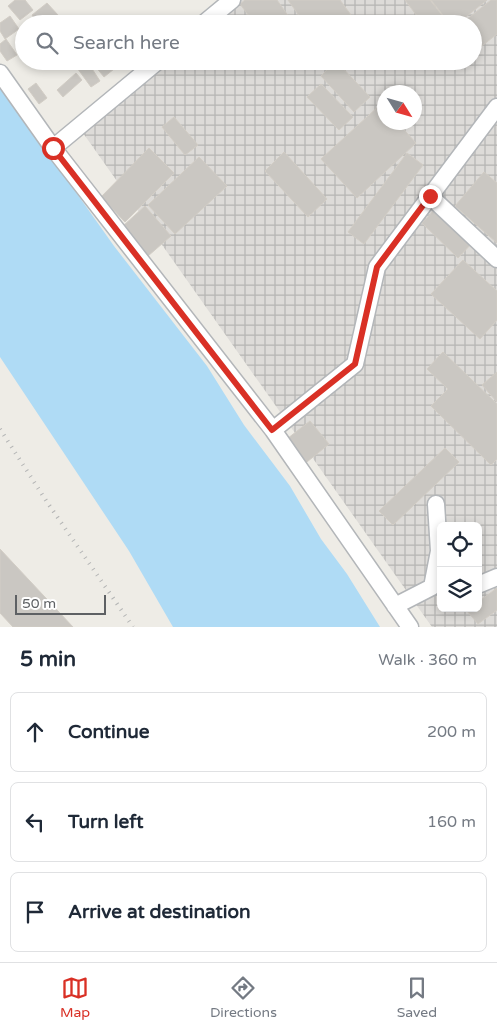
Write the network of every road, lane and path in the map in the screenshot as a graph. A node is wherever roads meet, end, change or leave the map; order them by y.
1 (232, 0) edge
2 (214, 15) edge
3 (147, 70) edge
4 (0, 73) edge
5 (497, 107) edge
6 (53, 148) junction
7 (430, 196) junction
8 (497, 259) edge
9 (272, 430) junction
10 (436, 504) dead end
11 (438, 567) edge
12 (497, 577) edge
13 (482, 583) edge
14 (437, 588) edge
15 (395, 606) junction
16 (410, 627) edge

1 - 2 street
3 - 6 street
4 - 6 street
5 - 7 street
6 - 9 street
7 - 8 street
7 - 9 street
9 - 15 street
10 - 11 street
12 - 13 street
14 - 15 street
15 - 16 street

